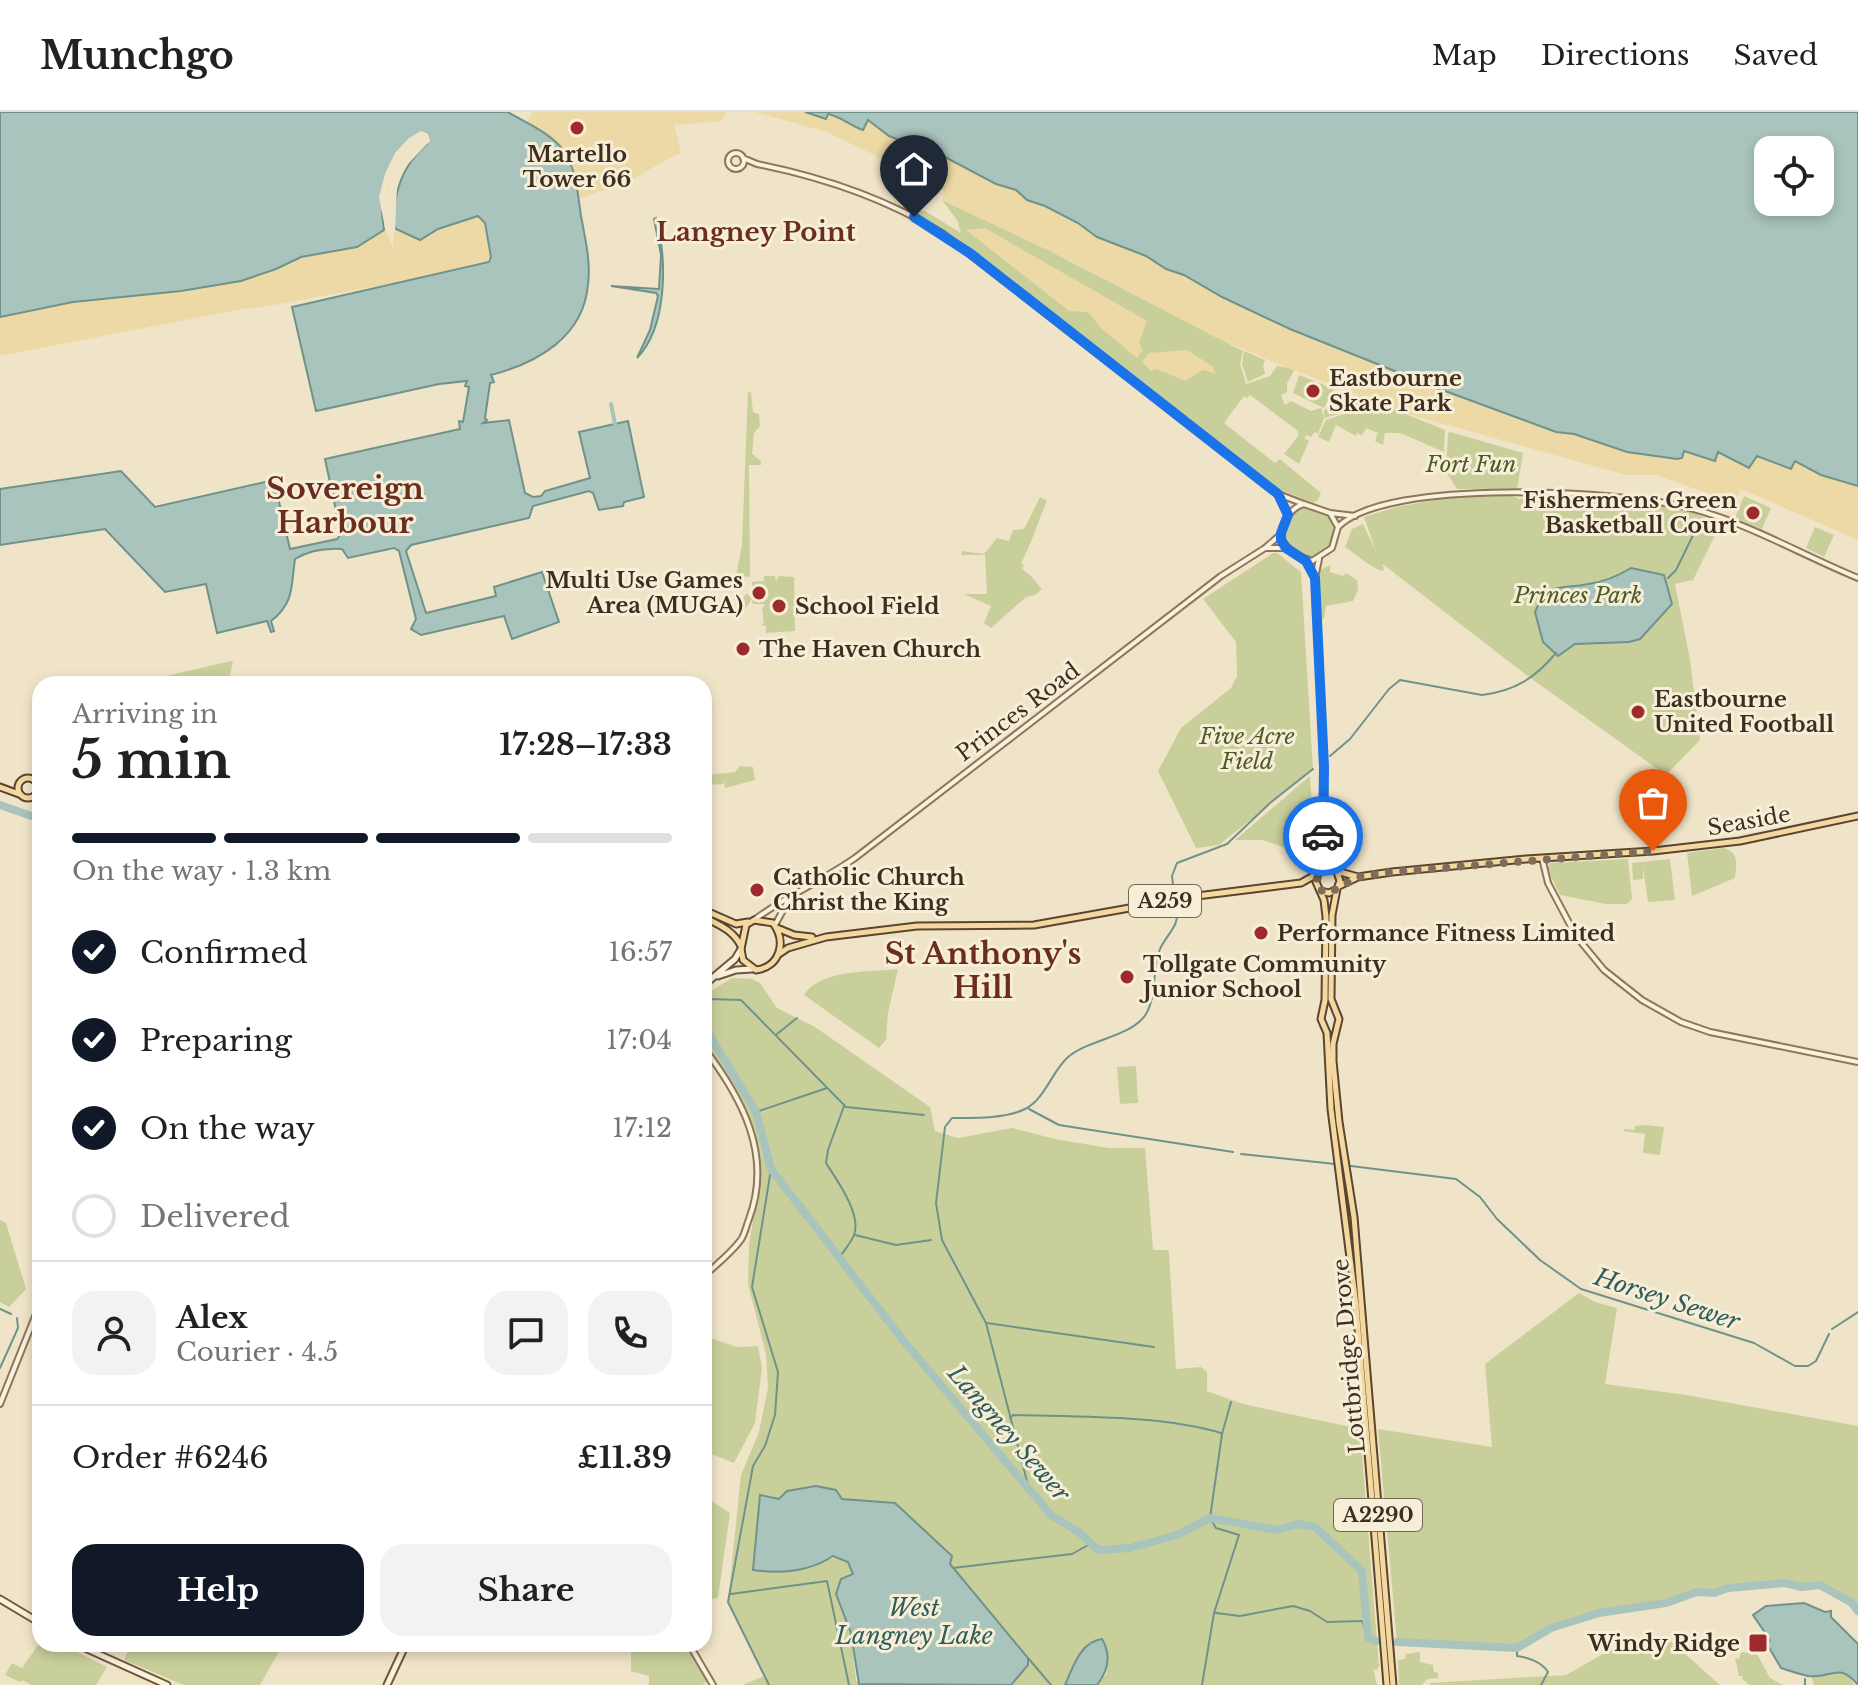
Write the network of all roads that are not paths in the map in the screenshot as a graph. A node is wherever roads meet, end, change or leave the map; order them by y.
1 (743, 158) junction
2 (757, 164) junction
3 (742, 166) junction
4 (1278, 494) junction
5 (1304, 504) junction
6 (1330, 513) junction
7 (1288, 515) junction
8 (1355, 516) junction
9 (1338, 527) junction
10 (1280, 535) junction
11 (1265, 548) junction
12 (1286, 548) junction
13 (1319, 559) junction
14 (1306, 561) junction
15 (1315, 578) junction
16 (1858, 578) edge
17 (32, 780) edge
18 (20, 782) junction
19 (0, 787) edge
20 (20, 794) junction
21 (32, 797) edge
22 (1858, 816) edge
23 (1325, 831) junction
24 (1542, 858) junction
25 (1318, 872) junction
26 (1337, 872) junction
27 (1358, 877) junction
28 (1301, 883) junction
29 (1338, 888) junction
30 (1319, 890) junction
31 (789, 899) junction
32 (712, 914) edge
33 (712, 921) edge
34 (752, 921) junction
35 (776, 927) junction
36 (817, 938) junction
37 (741, 948) junction
38 (779, 954) junction
39 (752, 969) junction
40 (713, 979) joint
41 (1336, 1012) junction
42 (1323, 1014) junction
43 (1325, 1026) junction
44 (1337, 1026) junction
45 (712, 1060) edge
46 (1858, 1062) edge
47 (712, 1268) edge
48 (32, 1324) edge
49 (0, 1404) edge
50 (0, 1599) edge
51 (32, 1618) edge
52 (94, 1652) edge
53 (402, 1652) edge
54 (694, 1652) edge
55 (167, 1685) edge
56 (387, 1685) edge
57 (713, 1685) edge
58 (1390, 1685) edge

1 - 2 street
1 - 3 street
1 - 3 street
2 - 3 street
2 - 4 street
4 - 5 street
4 - 7 street
5 - 6 street
5 - 7 street
6 - 8 street
6 - 9 street
7 - 10 street
8 - 9 street
8 - 16 street
9 - 13 street
10 - 11 street, Princes Road
10 - 12 street
11 - 12 street
11 - 31 street, Princes Road
12 - 14 street
13 - 14 street
13 - 15 street
14 - 15 street
15 - 23 street
17 - 18 main road
18 - 19 main road
18 - 20 main road
19 - 20 main road
20 - 21 main road
22 - 24 main road, Seaside
23 - 25 street
23 - 26 street
24 - 27 main road, Seaside
24 - 46 street
25 - 26 main road
25 - 28 main road, A259
25 - 30 main road
26 - 27 main road, Seaside
26 - 29 main road
27 - 29 main road, Seaside
28 - 30 main road, A259
28 - 36 main road, A259
29 - 30 main road
29 - 41 main road
30 - 42 main road
31 - 34 street, Princes Road
31 - 35 street, Princes Road
32 - 34 main road
33 - 37 main road
34 - 35 main road
34 - 37 main road
35 - 36 main road, A259
35 - 38 main road
36 - 38 main road, A259
37 - 39 main road
37 - 40 main road
38 - 39 main road
39 - 40 main road
41 - 42 main road
41 - 44 main road
42 - 43 main road
43 - 44 main road
43 - 58 main road, Lottbridge Drove / A2290
44 - 58 main road, Lottbridge Drove / A2290
45 - 47 street
48 - 49 street
50 - 51 main road
52 - 55 main road
53 - 56 main road
54 - 57 street

